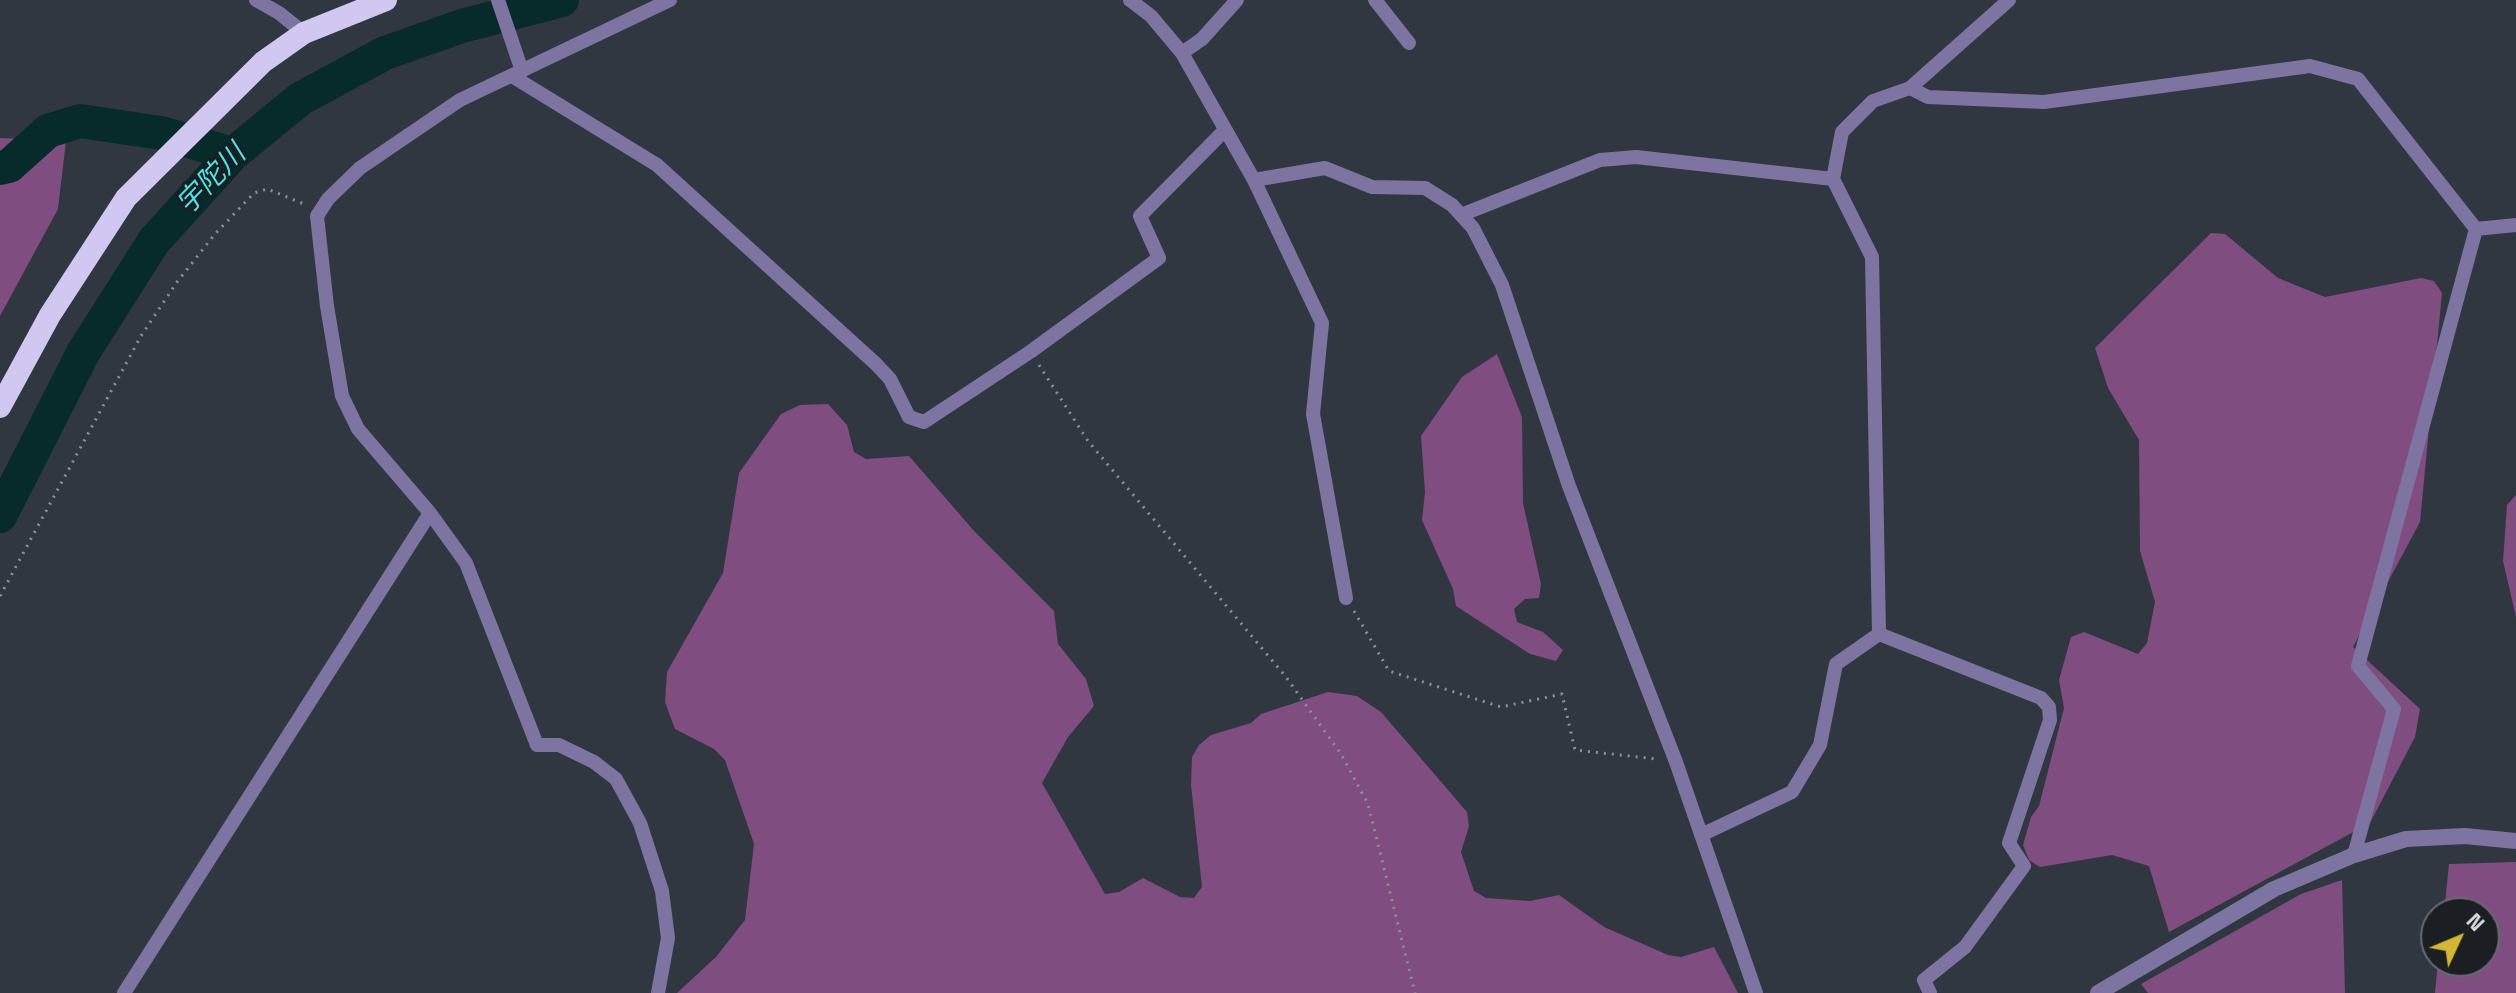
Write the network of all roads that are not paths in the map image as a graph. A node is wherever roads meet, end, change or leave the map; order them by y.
1 (256, 0) edge
2 (386, 0) edge
3 (498, 0) edge
4 (670, 0) edge
5 (1130, 0) edge
6 (1237, 0) edge
7 (1375, 0) edge
8 (2009, 0) edge
9 (304, 33) junction
10 (1409, 43) dead end
11 (1182, 53) junction
12 (517, 69) junction
13 (1910, 88) junction
14 (1224, 131) junction
15 (1833, 179) junction
16 (1254, 180) junction
17 (1461, 215) junction
18 (2516, 225) edge
19 (2476, 229) junction
20 (0, 407) edge
21 (430, 513) junction
22 (1346, 598) road end
23 (1879, 634) junction
24 (1701, 835) junction
25 (2516, 841) edge
26 (2354, 855) junction
27 (124, 993) edge
28 (658, 993) edge
29 (1756, 993) edge
30 (1930, 993) edge
31 (2098, 993) edge

1 - 9 street
2 - 9 highway
3 - 12 street
4 - 12 street
5 - 11 street
6 - 11 street
7 - 10 street
8 - 13 street
9 - 20 highway
11 - 14 street
12 - 14 street
12 - 21 street
13 - 15 street
13 - 19 street
14 - 16 street
15 - 17 street
15 - 23 street
16 - 17 street
16 - 22 street
17 - 24 street
18 - 19 street
19 - 26 street
21 - 27 street
21 - 28 street
23 - 24 street
23 - 30 street
24 - 29 street
25 - 26 street
26 - 31 street

